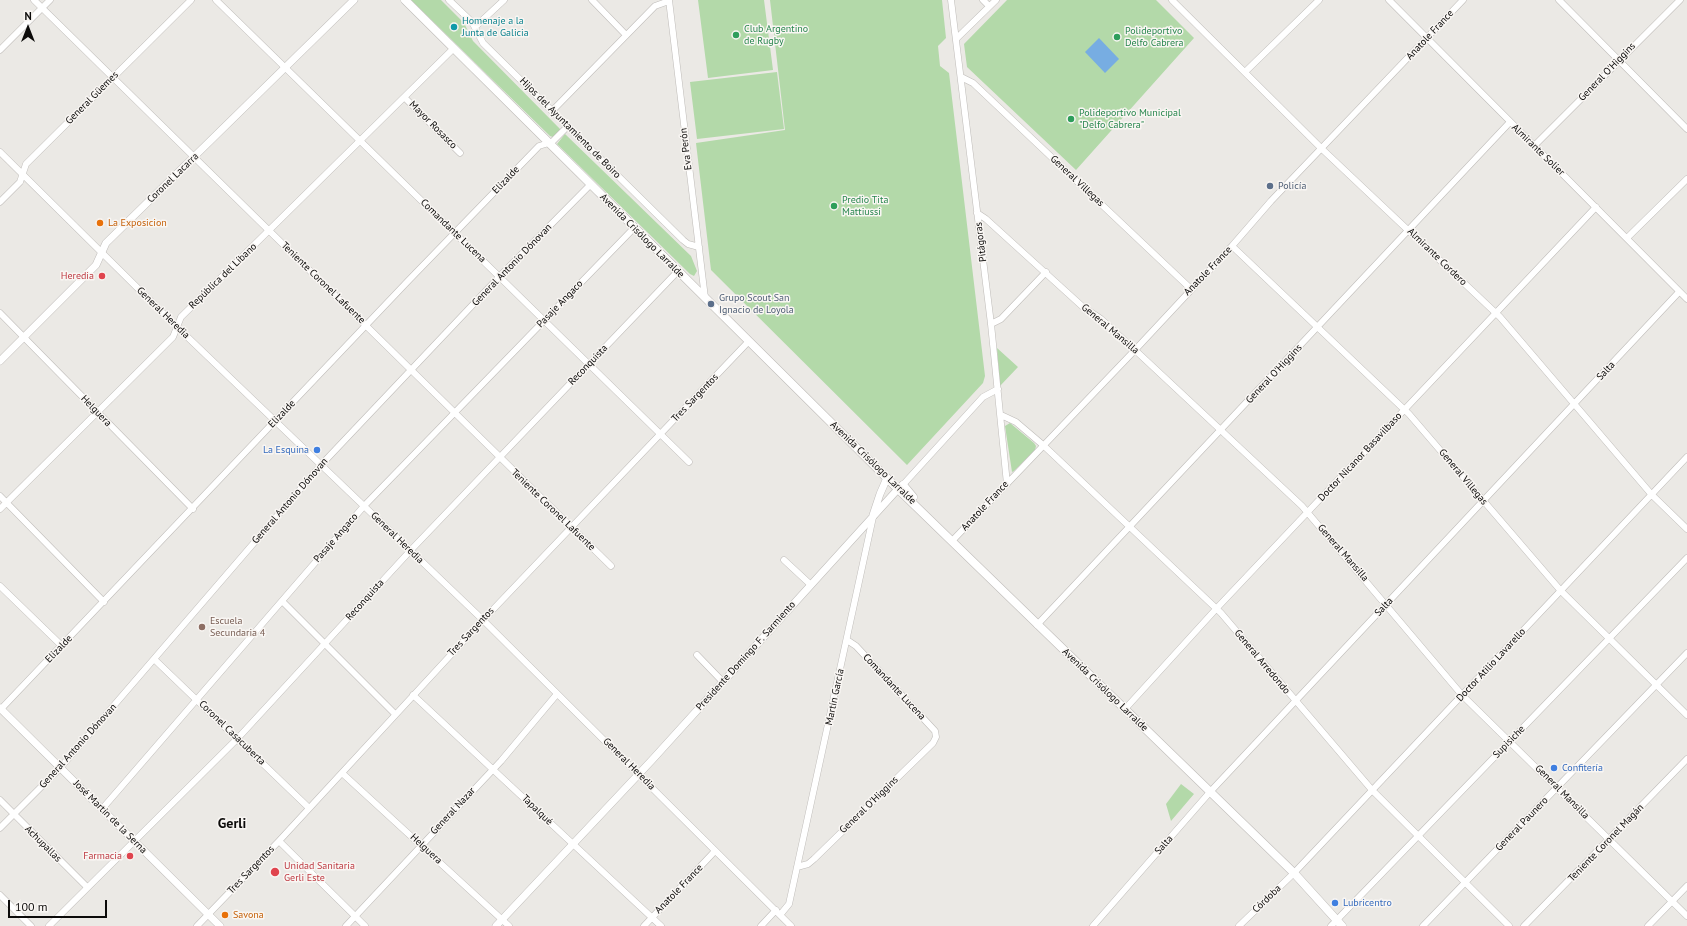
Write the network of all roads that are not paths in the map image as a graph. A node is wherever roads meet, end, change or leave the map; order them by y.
1 (34, 0) edge
2 (50, 0) edge
3 (191, 0) edge
4 (216, 0) edge
5 (354, 0) edge
6 (405, 0) edge
7 (450, 0) edge
8 (504, 0) edge
9 (592, 0) edge
10 (952, 0) edge
11 (983, 0) edge
12 (996, 0) edge
13 (1172, 0) edge
14 (1319, 0) edge
15 (1389, 0) edge
16 (1463, 0) edge
17 (1559, 0) edge
18 (1680, 0) edge
19 (669, 1) edge
20 (989, 6) junction
21 (42, 8) junction
22 (475, 27) junction
23 (626, 34) junction
24 (1426, 38) junction
25 (956, 39) junction
26 (454, 48) junction
27 (0, 50) edge
28 (1619, 59) junction
29 (285, 67) junction
30 (1246, 72) junction
31 (961, 77) junction
32 (112, 78) junction
33 (405, 98) junction
34 (552, 111) junction
35 (1510, 122) junction
36 (568, 126) junction
37 (1687, 129) edge
38 (360, 142) junction
39 (548, 143) junction
40 (1535, 145) junction
41 (1322, 149) junction
42 (0, 152) edge
43 (460, 153) dead end
44 (194, 157) junction
45 (22, 173) junction
46 (1687, 179) edge
47 (591, 184) junction
48 (0, 202) edge
49 (1596, 207) junction
50 (977, 213) junction
51 (634, 228) junction
52 (1409, 230) junction
53 (270, 231) junction
54 (455, 232) junction
55 (1627, 238) junction
56 (1232, 246) junction
57 (699, 247) junction
58 (103, 254) junction
59 (678, 271) junction
60 (1046, 272) junction
61 (500, 276) junction
62 (1191, 289) junction
63 (1679, 292) junction
64 (705, 298) junction
65 (1687, 299) edge
66 (0, 313) edge
67 (1496, 313) junction
68 (544, 321) junction
69 (991, 324) junction
70 (366, 326) junction
71 (177, 327) junction
72 (1318, 327) junction
73 (24, 337) junction
74 (749, 341) junction
75 (1135, 350) junction
76 (0, 361) edge
77 (588, 365) junction
78 (411, 370) junction
79 (998, 388) junction
80 (1574, 405) junction
81 (1405, 410) junction
82 (97, 413) junction
83 (455, 414) junction
84 (1001, 415) junction
85 (275, 422) junction
86 (1220, 431) junction
87 (660, 435) junction
88 (1043, 445) junction
89 (1687, 457) edge
90 (499, 458) junction
91 (689, 462) dead end
92 (321, 465) junction
93 (887, 478) junction
94 (1007, 484) junction
95 (900, 487) junction
96 (1652, 495) junction
97 (0, 496) edge
98 (6, 502) junction
99 (1483, 502) junction
100 (364, 506) junction
101 (0, 509) edge
102 (193, 509) junction
103 (1309, 513) junction
104 (873, 517) junction
105 (571, 527) junction
106 (1130, 528) junction
107 (1687, 529) edge
108 (952, 541) junction
109 (410, 551) junction
110 (1687, 558) edge
111 (784, 560) dead end
112 (611, 566) dead end
113 (811, 585) junction
114 (0, 586) edge
115 (1561, 591) junction
116 (282, 601) junction
117 (104, 602) junction
118 (1386, 604) junction
119 (1216, 609) junction
120 (483, 620) junction
121 (1037, 625) junction
122 (1609, 638) junction
123 (847, 640) junction
124 (325, 643) junction
125 (62, 646) junction
126 (1687, 653) edge
127 (697, 656) dead end
128 (154, 659) junction
129 (723, 682) junction
130 (1657, 684) junction
131 (558, 694) junction
132 (412, 695) junction
133 (1462, 695) junction
134 (197, 698) junction
135 (1295, 701) junction
136 (0, 708) edge
137 (1125, 709) junction
138 (395, 714) junction
139 (1687, 714) edge
140 (936, 737) joint
141 (238, 738) junction
142 (1510, 740) junction
143 (1687, 759) edge
144 (60, 768) junction
145 (494, 769) junction
146 (342, 773) junction
147 (639, 774) junction
148 (1558, 788) junction
149 (1372, 790) junction
150 (1210, 792) junction
151 (0, 800) edge
152 (309, 808) junction
153 (102, 809) junction
154 (14, 814) junction
155 (0, 828) edge
156 (1417, 836) junction
157 (1609, 840) junction
158 (134, 841) junction
159 (279, 841) junction
160 (422, 845) junction
161 (573, 845) junction
162 (715, 851) junction
163 (797, 867) junction
164 (1294, 873) junction
165 (1465, 883) junction
166 (1687, 886) edge
167 (87, 887) junction
168 (0, 895) edge
169 (1672, 901) junction
170 (778, 912) junction
171 (208, 914) junction
172 (355, 916) junction
173 (1687, 916) edge
174 (652, 917) junction
175 (502, 920) junction
176 (1336, 924) edge
177 (31, 926) edge
178 (49, 926) edge
179 (196, 926) edge
180 (220, 926) edge
181 (346, 926) edge
182 (365, 926) edge
183 (496, 926) edge
184 (509, 926) edge
185 (644, 926) edge
186 (661, 926) edge
187 (761, 926) edge
188 (792, 926) edge
189 (1093, 926) edge
190 (1239, 926) edge
191 (1423, 926) edge
192 (1509, 926) edge
193 (1524, 926) edge
194 (1648, 926) edge

1 - 21 street, Teniente Coronel Lafuente
2 - 21 street
3 - 32 street, General Güemes
4 - 29 street, Comandante Lucena
5 - 29 street, Coronel Lacarra
6 - 26 main road, Avenida Crisólogo Larralde
7 - 22 street, Hijos del Ayuntamiento de Boiro
8 - 22 street
9 - 23 street
10 - 25 street, Pitágoras
11 - 20 street
12 - 20 street
13 - 30 street, Almirante Cordero
14 - 30 street
15 - 24 street, Almirante Solier
16 - 24 street, Anatole France
17 - 28 street
18 - 28 street, General O'Higgins
19 - 23 street
19 - 57 street, Eva Perón
20 - 25 street
21 - 27 street
21 - 32 street, Teniente Coronel Lafuente
22 - 34 street, Hijos del Ayuntamiento de Boiro
23 - 34 street
24 - 35 street, Almirante Solier
24 - 41 street, Anatole France
25 - 31 street, Pitágoras
26 - 33 street, República del Líbano
26 - 39 main road, Avenida Crisólogo Larralde
28 - 37 street
28 - 40 street, General O'Higgins
29 - 38 street, Comandante Lucena
29 - 44 street, Coronel Lacarra
30 - 41 street, Almirante Cordero
31 - 50 street, Pitágoras
31 - 62 street, General Villegas
32 - 44 street, Teniente Coronel Lafuente
32 - 45 street, General Güemes
33 - 38 street, República del Líbano
33 - 43 street, Mayor Rosasco
34 - 36 street, Hijos del Ayuntamiento de Boiro
35 - 40 street, Almirante Solier
35 - 52 street, General O'Higgins
36 - 39 street, Elizalde
36 - 57 street, Hijos del Ayuntamiento de Boiro
38 - 53 street, República del Líbano
38 - 54 street, Comandante Lucena
39 - 47 main road, Avenida Crisólogo Larralde
39 - 54 street, Elizalde
40 - 49 street, Almirante Solier
41 - 52 street, Almirante Cordero
41 - 56 street, Anatole France
42 - 45 street, General Heredia
44 - 53 street, Teniente Coronel Lafuente
44 - 58 street, Coronel Lacarra
45 - 48 street, General Güemes
45 - 58 street, General Heredia
46 - 55 street
47 - 51 main road, Avenida Crisólogo Larralde
47 - 61 street, General Antonio Dónovan
49 - 55 street, Almirante Solier
49 - 67 street, Doctor Nicanor Basavilbaso
50 - 60 street, General Mansilla
50 - 69 street, Pitágoras
51 - 59 main road, Avenida Crisólogo Larralde
51 - 68 street, Pasaje Angaco
52 - 67 street, Almirante Cordero
52 - 72 street, General O'Higgins
53 - 70 street, Teniente Coronel Lafuente
53 - 71 street, República del Líbano
54 - 61 street, Comandante Lucena
54 - 70 street, Elizalde
55 - 63 street, Almirante Solier
56 - 62 street, Anatole France
56 - 72 street, General Villegas
57 - 64 street, Eva Perón
58 - 71 street, General Heredia
58 - 73 street, Coronel Lacarra
59 - 64 main road, Avenida Crisólogo Larralde
59 - 77 street, Reconquista
60 - 69 street
60 - 75 street, General Mansilla
61 - 68 street, Comandante Lucena
61 - 78 street, General Antonio Dónovan
62 - 75 street, Anatole France
63 - 65 street, Almirante Solier
63 - 80 street, Salta
64 - 74 main road, Avenida Crisólogo Larralde
66 - 73 street, Helguera
67 - 80 street, Almirante Cordero
67 - 81 street, Doctor Nicanor Basavilbaso
68 - 77 street, Comandante Lucena
68 - 83 street, Pasaje Angaco
69 - 79 street, Pitágoras
70 - 78 street, Teniente Coronel Lafuente
70 - 85 street, Elizalde
71 - 82 street, República del Líbano
71 - 85 street, General Heredia
72 - 81 street, General Villegas
72 - 86 street, General O'Higgins
73 - 76 street, Coronel Lacarra
73 - 82 street, Helguera
74 - 87 street, Tres Sargentos
74 - 93 main road, Avenida Crisólogo Larralde
75 - 86 street, General Mansilla
75 - 88 street, Anatole France
77 - 87 street, Comandante Lucena
77 - 90 street, Reconquista
78 - 83 street, Teniente Coronel Lafuente
78 - 92 street, General Antonio Dónovan
79 - 84 street, Pitágoras
79 - 95 street, Presidente Domingo F. Sarmiento
80 - 96 street, Almirante Cordero
80 - 99 street, Salta
81 - 99 street, General Villegas
81 - 103 street, Doctor Nicanor Basavilbaso
82 - 98 street, República del Líbano
82 - 102 street, Helguera
83 - 90 street, Teniente Coronel Lafuente
83 - 100 street, Pasaje Angaco
84 - 88 street, General Arredondo
84 - 94 street, Pitágoras
85 - 92 street, General Heredia
85 - 102 street, Elizalde
86 - 103 street, General Mansilla
86 - 106 street, General O'Higgins
87 - 91 street, Comandante Lucena
87 - 105 street, Tres Sargentos
88 - 94 street, Anatole France
88 - 106 street, General Arredondo
89 - 96 street, Doctor Atilio Lavarello
90 - 105 street, Teniente Coronel Lafuente
90 - 109 street, Reconquista
92 - 100 street, General Heredia
92 - 128 street, General Antonio Dónovan
93 - 95 main road, Avenida Crisólogo Larralde
93 - 104 street, Martín García
94 - 108 street, Anatole France
95 - 104 street, Presidente Domingo F. Sarmiento
95 - 108 main road, Avenida Crisólogo Larralde
96 - 107 street, Almirante Cordero
96 - 115 street, Doctor Atilio Lavarello
97 - 98 street
98 - 101 street, República del Líbano
98 - 117 street
99 - 115 street, General Villegas
99 - 118 street, Salta
100 - 109 street, General Heredia
100 - 116 street, Pasaje Angaco
102 - 117 street, Elizalde
103 - 118 street, General Mansilla
103 - 119 street, Doctor Nicanor Basavilbaso
104 - 113 street, Presidente Domingo F. Sarmiento
104 - 123 street, Martín García
105 - 112 street, Teniente Coronel Lafuente
105 - 120 street, Tres Sargentos
106 - 119 street, General Arredondo
106 - 121 street, General O'Higgins
108 - 121 main road, Avenida Crisólogo Larralde
109 - 120 street, General Heredia
109 - 124 street, Reconquista
110 - 122 street, Supisiche
111 - 113 street
113 - 129 street, Presidente Domingo F. Sarmiento
114 - 125 street
115 - 122 street, General Villegas
115 - 133 street, Doctor Atilio Lavarello
116 - 124 street
116 - 134 street, Pasaje Angaco
117 - 125 street, Elizalde
118 - 133 street, General Mansilla
118 - 135 street, Salta
119 - 135 street, General Arredondo
119 - 137 street, Doctor Nicanor Basavilbaso
120 - 131 street, General Heredia
120 - 132 street, Tres Sargentos
121 - 137 main road, Avenida Crisólogo Larralde
122 - 130 street, General Villegas
122 - 142 street, Supisiche
123 - 140 street, Comandante Lucena
123 - 163 street, Martín García
124 - 138 street
124 - 141 street, Reconquista
125 - 136 street, Elizalde
126 - 130 street, General Paunero
127 - 129 street
128 - 134 street, Coronel Casacuberta
128 - 144 street, General Antonio Dónovan
129 - 147 street, Presidente Domingo F. Sarmiento
130 - 139 street, General Villegas
130 - 148 street, General Paunero
131 - 145 street, General Nazar
131 - 147 street, General Heredia
132 - 138 street, Tres Sargentos
132 - 145 street, Tapalqué
133 - 142 street, General Mansilla
133 - 149 street, Doctor Atilio Lavarello
134 - 141 street, Coronel Casacuberta
134 - 153 street, Pasaje Angaco
135 - 149 street, General Arredondo
135 - 150 street, Salta
136 - 144 street, José Martín de la Serna
137 - 150 main road, Avenida Crisólogo Larralde
138 - 146 street, Tres Sargentos
140 - 163 street, General O'Higgins
141 - 152 street, Coronel Casacuberta
141 - 158 street, Reconquista
142 - 148 street, General Mansilla
142 - 156 street, Supisiche
143 - 157 street, Teniente Coronel Magán
144 - 153 street, José Martín de la Serna
144 - 154 street, General Antonio Dónovan
145 - 160 street, General Nazar
145 - 161 street, Tapalqué
146 - 152 street, Tres Sargentos
146 - 160 street, Helguera
147 - 161 street, Presidente Domingo F. Sarmiento
147 - 162 street, General Heredia
148 - 157 street, General Mansilla
148 - 165 street, General Paunero
149 - 156 street, General Arredondo
149 - 164 street, Doctor Atilio Lavarello
150 - 164 main road, Avenida Crisólogo Larralde
150 - 189 street, Salta
151 - 154 street, Achupallas
152 - 159 street, Tres Sargentos
153 - 158 street, José Martín de la Serna
154 - 155 street, General Antonio Dónovan
154 - 167 street, Achupallas
156 - 165 street, General Arredondo
156 - 176 street, Supisiche
157 - 169 street, General Mansilla
157 - 193 street, Teniente Coronel Magán
158 - 167 street, Reconquista
158 - 171 street, José Martín de la Serna
159 - 171 street, Tres Sargentos
159 - 172 street
160 - 172 street, General Nazar
160 - 175 street, Helguera
161 - 174 street, Tapalqué
161 - 175 street, Presidente Domingo F. Sarmiento
162 - 170 street, General Heredia
162 - 174 street, Anatole France
163 - 170 street, Martín García
164 - 176 main road, Avenida Crisólogo Larralde
164 - 190 street, Córdoba
165 - 191 street, General Paunero
165 - 192 street, General Arredondo
166 - 169 street
167 - 178 street, Reconquista
168 - 177 street
169 - 173 street, General Mansilla
169 - 194 street
170 - 187 street
170 - 188 street, General Heredia
171 - 179 street, Tres Sargentos
171 - 180 street, José Martín de la Serna
172 - 181 street, General Nazar
172 - 182 street
174 - 185 street, Anatole France
174 - 186 street, Tapalqué
175 - 183 street, Presidente Domingo F. Sarmiento
175 - 184 street, Helguera

